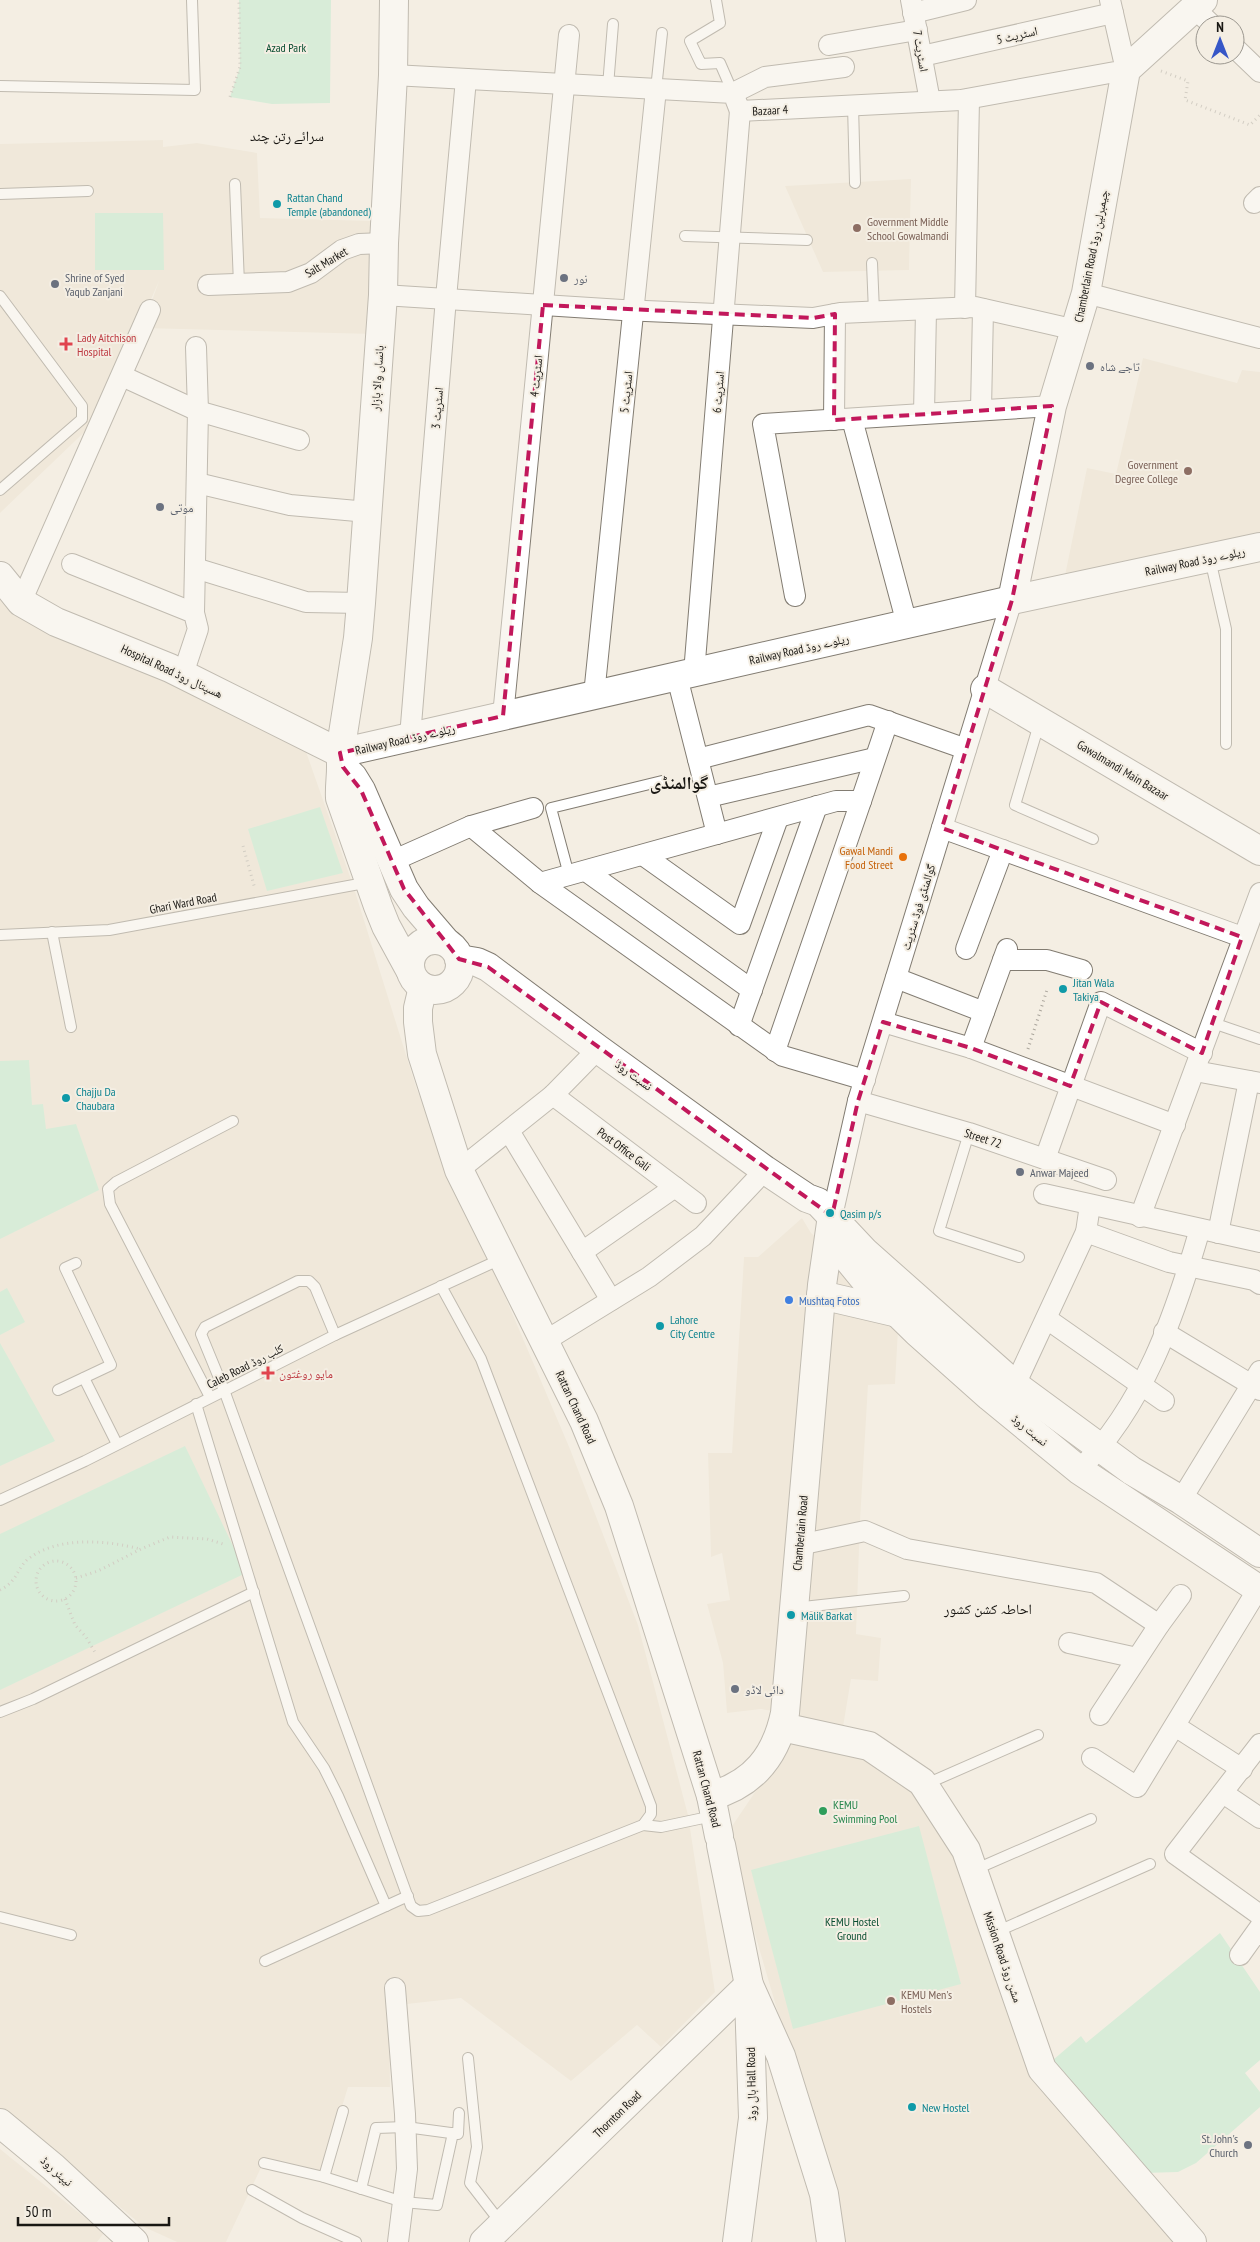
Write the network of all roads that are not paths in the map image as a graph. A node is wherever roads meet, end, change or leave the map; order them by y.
1 (192, 0) edge
2 (394, 0) edge
3 (716, 0) edge
4 (966, 0) edge
5 (1111, 7) edge
6 (1203, 11) edge
7 (914, 14) edge
8 (614, 24) dead end
9 (662, 33) dead end
10 (569, 35) dead end
11 (922, 56) junction
12 (1245, 58) edge
13 (1130, 66) junction
14 (1260, 72) edge
15 (393, 74) junction
16 (466, 79) junction
17 (564, 84) junction
18 (0, 86) edge
19 (608, 86) junction
20 (656, 89) junction
21 (733, 93) junction
22 (969, 99) junction
23 (930, 101) junction
24 (852, 105) junction
25 (740, 111) junction
26 (855, 183) dead end
27 (235, 184) dead end
28 (88, 191) dead end
29 (0, 194) edge
30 (685, 236) dead end
31 (731, 238) junction
32 (807, 240) dead end
33 (384, 243) junction
34 (872, 263) dead end
35 (239, 284) junction
36 (208, 285) dead end
37 (1086, 293) junction
38 (383, 295) junction
39 (0, 296) edge
40 (446, 298) junction
41 (543, 305) junction
42 (974, 308) junction
43 (150, 310) dead end
44 (926, 310) junction
45 (635, 311) junction
46 (874, 312) junction
47 (725, 314) junction
48 (835, 314) junction
49 (1076, 330) junction
50 (1260, 338) edge
51 (196, 347) dead end
52 (122, 376) junction
53 (1052, 406) junction
54 (981, 410) junction
55 (198, 411) junction
56 (924, 414) junction
57 (843, 419) junction
58 (299, 440) dead end
59 (197, 483) junction
60 (0, 490) edge
61 (368, 512) junction
62 (1260, 547) edge
63 (1209, 558) junction
64 (72, 564) dead end
65 (195, 568) junction
66 (0, 576) edge
67 (795, 596) dead end
68 (1012, 600) junction
69 (21, 602) junction
70 (362, 603) junction
71 (194, 613) junction
72 (906, 624) junction
73 (183, 674) junction
74 (685, 675) junction
75 (985, 689) junction
76 (594, 695) junction
77 (503, 716) junction
78 (1040, 720) junction
79 (888, 721) junction
80 (410, 737) junction
81 (1226, 744) dead end
82 (966, 749) junction
83 (875, 758) junction
84 (698, 759) junction
85 (341, 760) junction
86 (662, 781) dead end
87 (708, 797) junction
88 (861, 801) junction
89 (817, 806) junction
90 (533, 808) dead end
91 (778, 818) junction
92 (471, 826) junction
93 (942, 828) junction
94 (718, 834) junction
95 (1093, 839) dead end
96 (1003, 850) junction
97 (1260, 851) edge
98 (643, 855) junction
99 (390, 862) junction
100 (577, 873) junction
101 (370, 882) junction
102 (540, 883) junction
103 (1260, 893) edge
104 (52, 932) junction
105 (0, 935) edge
106 (1242, 937) junction
107 (966, 949) dead end
108 (453, 951) junction
109 (1082, 970) dead end
110 (896, 978) junction
111 (416, 979) junction
112 (752, 990) junction
113 (984, 1012) junction
114 (883, 1022) junction
115 (1212, 1023) junction
116 (739, 1026) junction
117 (71, 1027) dead end
118 (1260, 1039) edge
119 (971, 1048) junction
120 (598, 1049) junction
121 (775, 1051) junction
122 (1199, 1062) junction
123 (865, 1080) junction
124 (1254, 1082) edge
125 (1070, 1086) junction
126 (552, 1095) junction
127 (858, 1101) junction
128 (233, 1121) dead end
129 (1175, 1125) junction
130 (509, 1131) junction
131 (970, 1133) junction
132 (1045, 1158) junction
133 (459, 1170) junction
134 (765, 1170) junction
135 (1106, 1180) dead end
136 (675, 1187) junction
137 (1044, 1194) dead end
138 (696, 1203) dead end
139 (1090, 1205) junction
140 (1140, 1217) junction
141 (830, 1226) junction
142 (1209, 1231) junction
143 (1086, 1232) junction
144 (1260, 1242) edge
145 (582, 1252) junction
146 (1019, 1257) dead end
147 (503, 1258) junction
148 (76, 1262) dead end
149 (1189, 1266) junction
150 (1260, 1284) edge
151 (440, 1286) junction
152 (821, 1295) junction
153 (612, 1300) junction
154 (900, 1314) junction
155 (1047, 1319) junction
156 (1164, 1332) junction
157 (335, 1335) junction
158 (544, 1341) junction
159 (84, 1378) junction
160 (1257, 1382) edge
161 (1016, 1385) junction
162 (1142, 1385) junction
163 (58, 1390) dead end
164 (224, 1390) junction
165 (210, 1397) junction
166 (1164, 1401) dead end
167 (196, 1404) junction
168 (117, 1444) junction
169 (1100, 1449) junction
170 (1079, 1470) junction
171 (0, 1500) edge
172 (1181, 1500) junction
173 (798, 1545) junction
174 (1259, 1550) edge
175 (1259, 1589) edge
176 (254, 1592) junction
177 (904, 1596) dead end
178 (1181, 1596) dead end
179 (793, 1608) junction
180 (1158, 1625) junction
181 (1069, 1643) dead end
182 (1137, 1658) junction
183 (0, 1712) edge
184 (1100, 1715) dead end
185 (1175, 1726) junction
186 (782, 1727) junction
187 (1038, 1735) dead end
188 (1260, 1744) edge
189 (1092, 1758) dead end
190 (1242, 1769) junction
191 (924, 1785) junction
192 (1223, 1793) junction
193 (1260, 1818) edge
194 (1091, 1819) dead end
195 (716, 1823) junction
196 (643, 1825) junction
197 (1150, 1864) dead end
198 (973, 1870) junction
199 (408, 1896) junction
200 (386, 1906) junction
201 (1260, 1914) edge
202 (0, 1917) edge
203 (1260, 1927) edge
204 (995, 1933) junction
205 (71, 1935) dead end
206 (1240, 1955) dead end
207 (265, 1961) dead end
208 (749, 1985) junction
209 (395, 1988) dead end
210 (468, 2058) dead end
211 (342, 2111) dead end
212 (459, 2113) dead end
213 (0, 2123) edge
214 (406, 2127) junction
215 (453, 2133) junction
216 (264, 2163) dead end
217 (324, 2177) junction
218 (362, 2189) junction
219 (252, 2190) dead end
220 (403, 2202) junction
221 (494, 2234) edge
222 (134, 2242) edge
223 (356, 2242) edge
224 (398, 2242) edge
225 (737, 2242) edge
226 (831, 2242) edge
227 (1192, 2242) edge

1 - 18 lane
2 - 15 main road, بانساں والا بازار
3 - 21 lane
4 - 7 street
5 - 11 street, اسٹریٹ 5
5 - 13 street
6 - 13 main road
7 - 11 street, اسٹریٹ 7
7 - 21 street
8 - 19 lane
9 - 20 lane
10 - 17 street, اسٹریٹ 4
11 - 23 street, اسٹریٹ 7
12 - 14 street
13 - 22 street, Bazaar 4
13 - 37 main road, Chamberlain Road چیمبرلین روڈ
15 - 16 street
15 - 33 main road, بانساں والا بازار
16 - 17 street
16 - 40 street, اسٹریٹ 3
17 - 19 street
17 - 41 street, اسٹریٹ 4
19 - 20 street
20 - 21 street
20 - 45 street, اسٹریٹ 5
21 - 25 street, Bazaar 4
22 - 23 street, Bazaar 4
22 - 42 street
23 - 24 street, Bazaar 4
24 - 25 street, Bazaar 4
24 - 26 lane
25 - 31 street, اسٹریٹ 6
27 - 35 lane
28 - 29 lane
30 - 31 lane
31 - 32 lane
31 - 47 street, اسٹریٹ 6
33 - 35 street, Salt Market
33 - 38 main road, بانساں والا بازار
34 - 46 lane
35 - 36 street, Salt Market
37 - 49 main road, Chamberlain Road چیمبرلین روڈ
37 - 50 street
38 - 40 street
38 - 61 main road, بانساں والا بازار
39 - 60 lane
40 - 41 street
40 - 80 street, اسٹریٹ 3
41 - 45 street
41 - 77 street, اسٹریٹ 4
42 - 44 street
42 - 49 street
42 - 54 street
43 - 52 street
44 - 46 street
44 - 56 street
45 - 47 street
45 - 76 street, اسٹریٹ 5
46 - 48 street
47 - 48 street
47 - 74 street, اسٹریٹ 6
48 - 57 street
49 - 53 main road, Chamberlain Road چیمبرلین روڈ
51 - 55 street
52 - 55 street
52 - 69 street
53 - 54 street
53 - 68 main road, Chamberlain Road چیمبرلین روڈ
54 - 56 street
55 - 58 street
55 - 59 street
56 - 57 street
57 - 67 street
57 - 72 street
59 - 61 street
59 - 65 street
61 - 70 main road, بانساں والا بازار
62 - 63 main road, Railway Road ریلوے روڈ
63 - 68 main road, Railway Road ریلوے روڈ
63 - 81 lane
64 - 71 street
65 - 70 street
65 - 71 street
66 - 69 main road, Hospital Road ھسپتال روڈ
68 - 72 main road, Railway Road ریلوے روڈ
68 - 75 street, گوالمنڈی فوڈ سٹریٹ
69 - 73 main road, Hospital Road ھسپتال روڈ
70 - 85 main road, بانساں والا بازار
71 - 73 street
72 - 74 main road, Railway Road ریلوے روڈ
73 - 85 main road, Hospital Road ھسپتال روڈ
74 - 76 main road, Railway Road ریلوے روڈ
74 - 84 street, اسٹریٹ 6
75 - 78 main road, Gawalmandi Main Bazaar
75 - 82 street, گوالمنڈی فوڈ سٹریٹ
76 - 77 main road, Railway Road ریلوے روڈ
77 - 80 main road, Railway Road ریلوے روڈ
78 - 95 lane
78 - 97 main road, Gawalmandi Main Bazaar
79 - 82 street
79 - 83 street
79 - 84 street
80 - 85 main road, Railway Road ریلوے روڈ
82 - 93 street, گوالمنڈی فوڈ سٹریٹ
83 - 87 street
83 - 88 street
84 - 87 street, اسٹریٹ 6
85 - 99 main road, Hospital Road ھسپتال روڈ
85 - 101 main road
86 - 100 lane
87 - 94 street, اسٹریٹ 6
88 - 89 street
88 - 121 street
89 - 91 street
89 - 112 street
90 - 92 street
91 - 94 street
91 - 98 street
92 - 99 street
92 - 102 street
93 - 96 street
93 - 110 street, گوالمنڈی فوڈ سٹریٹ
94 - 98 street
96 - 106 street
96 - 107 street
98 - 100 street
99 - 108 main road, Hospital Road ھسپتال روڈ
100 - 102 street
100 - 112 street
101 - 104 lane, Ghari Ward Road
101 - 111 main road
102 - 116 street
103 - 106 street
104 - 105 lane, Ghari Ward Road
104 - 117 lane
106 - 115 street
108 - 111 main road
108 - 111 main road
108 - 120 main road, نسبت روڈ
109 - 113 street
110 - 113 street
110 - 114 street, گوالمنڈی فوڈ سٹریٹ
111 - 133 main road, Rattan Chand Road
112 - 116 street
113 - 119 street
114 - 119 street
114 - 123 street, گوالمنڈی فوڈ سٹریٹ
115 - 118 lane
115 - 122 street
116 - 121 street
119 - 125 street
120 - 126 street
120 - 134 main road, نسبت روڈ
121 - 123 street
122 - 124 street
122 - 125 street
122 - 129 street
123 - 127 street, گوالمنڈی فوڈ سٹریٹ
124 - 142 street
125 - 129 street
125 - 132 street
126 - 130 street
126 - 136 street, Post Office Gali
127 - 131 street, Street 72
127 - 141 street, گوالمنڈی فوڈ سٹریٹ
128 - 165 lane
129 - 140 street
130 - 133 street
130 - 145 street
131 - 132 street, Street 72
131 - 146 lane
132 - 135 street, Street 72
133 - 147 main road, Rattan Chand Road
134 - 141 main road, نسبت روڈ
134 - 153 street
136 - 138 street, Post Office Gali
136 - 145 street
137 - 139 street
139 - 140 street
139 - 143 street
140 - 142 street
141 - 152 main road, Chamberlain Road
141 - 154 main road, نسبت روڈ
141 - 161 main road
142 - 144 street
142 - 149 street
143 - 149 street
143 - 155 street
145 - 153 street
147 - 151 lane, Caleb Road کلب روڈ
147 - 158 main road, Rattan Chand Road
148 - 159 lane
149 - 150 street
149 - 156 street
151 - 157 lane, Caleb Road کلب روڈ
151 - 196 lane
152 - 154 main road
152 - 173 main road, Chamberlain Road
153 - 158 street
154 - 170 main road, نسبت روڈ
155 - 161 street
155 - 162 street
156 - 160 street
156 - 162 street
157 - 164 lane, Caleb Road کلب روڈ
157 - 164 lane
158 - 195 main road, Rattan Chand Road
159 - 163 lane
159 - 168 lane
160 - 172 street
161 - 169 main road
162 - 166 street
162 - 169 street
164 - 165 lane, Caleb Road کلب روڈ
164 - 199 lane
165 - 167 lane, Caleb Road کلب روڈ
167 - 168 lane, Caleb Road کلب روڈ
167 - 176 lane
168 - 171 lane, Caleb Road کلب روڈ
169 - 170 street
169 - 172 main road
170 - 175 main road, نسبت روڈ
172 - 174 main road
173 - 179 main road, Chamberlain Road
173 - 180 street
175 - 185 street
176 - 183 lane
176 - 200 lane
177 - 179 lane
178 - 180 street
179 - 186 main road, Chamberlain Road
180 - 182 street
181 - 182 street
182 - 184 street
185 - 189 street
185 - 190 street
186 - 191 main road, Mission Road مشن روڈ
186 - 195 main road, Chamberlain Road
187 - 191 lane
188 - 190 street
190 - 192 street
191 - 198 main road, Mission Road مشن روڈ
192 - 193 street
192 - 201 street
194 - 198 lane
195 - 196 lane
195 - 208 main road, Rattan Chand Road
196 - 199 lane
197 - 204 lane
198 - 204 main road, Mission Road مشن روڈ
199 - 200 lane
200 - 207 lane
202 - 205 lane
203 - 206 street
204 - 227 main road, Mission Road مشن روڈ
208 - 221 main road, Thornton Road
208 - 225 main road, ہال روڈ Hall Road
208 - 226 main road, Rattan Chand Road
209 - 214 street
210 - 221 lane
211 - 217 lane
212 - 215 lane
213 - 222 main road, نیپئر روڈ
214 - 215 lane
214 - 218 lane
214 - 220 street
215 - 220 lane
216 - 217 lane
217 - 218 lane
218 - 220 lane
219 - 223 lane
220 - 224 street

